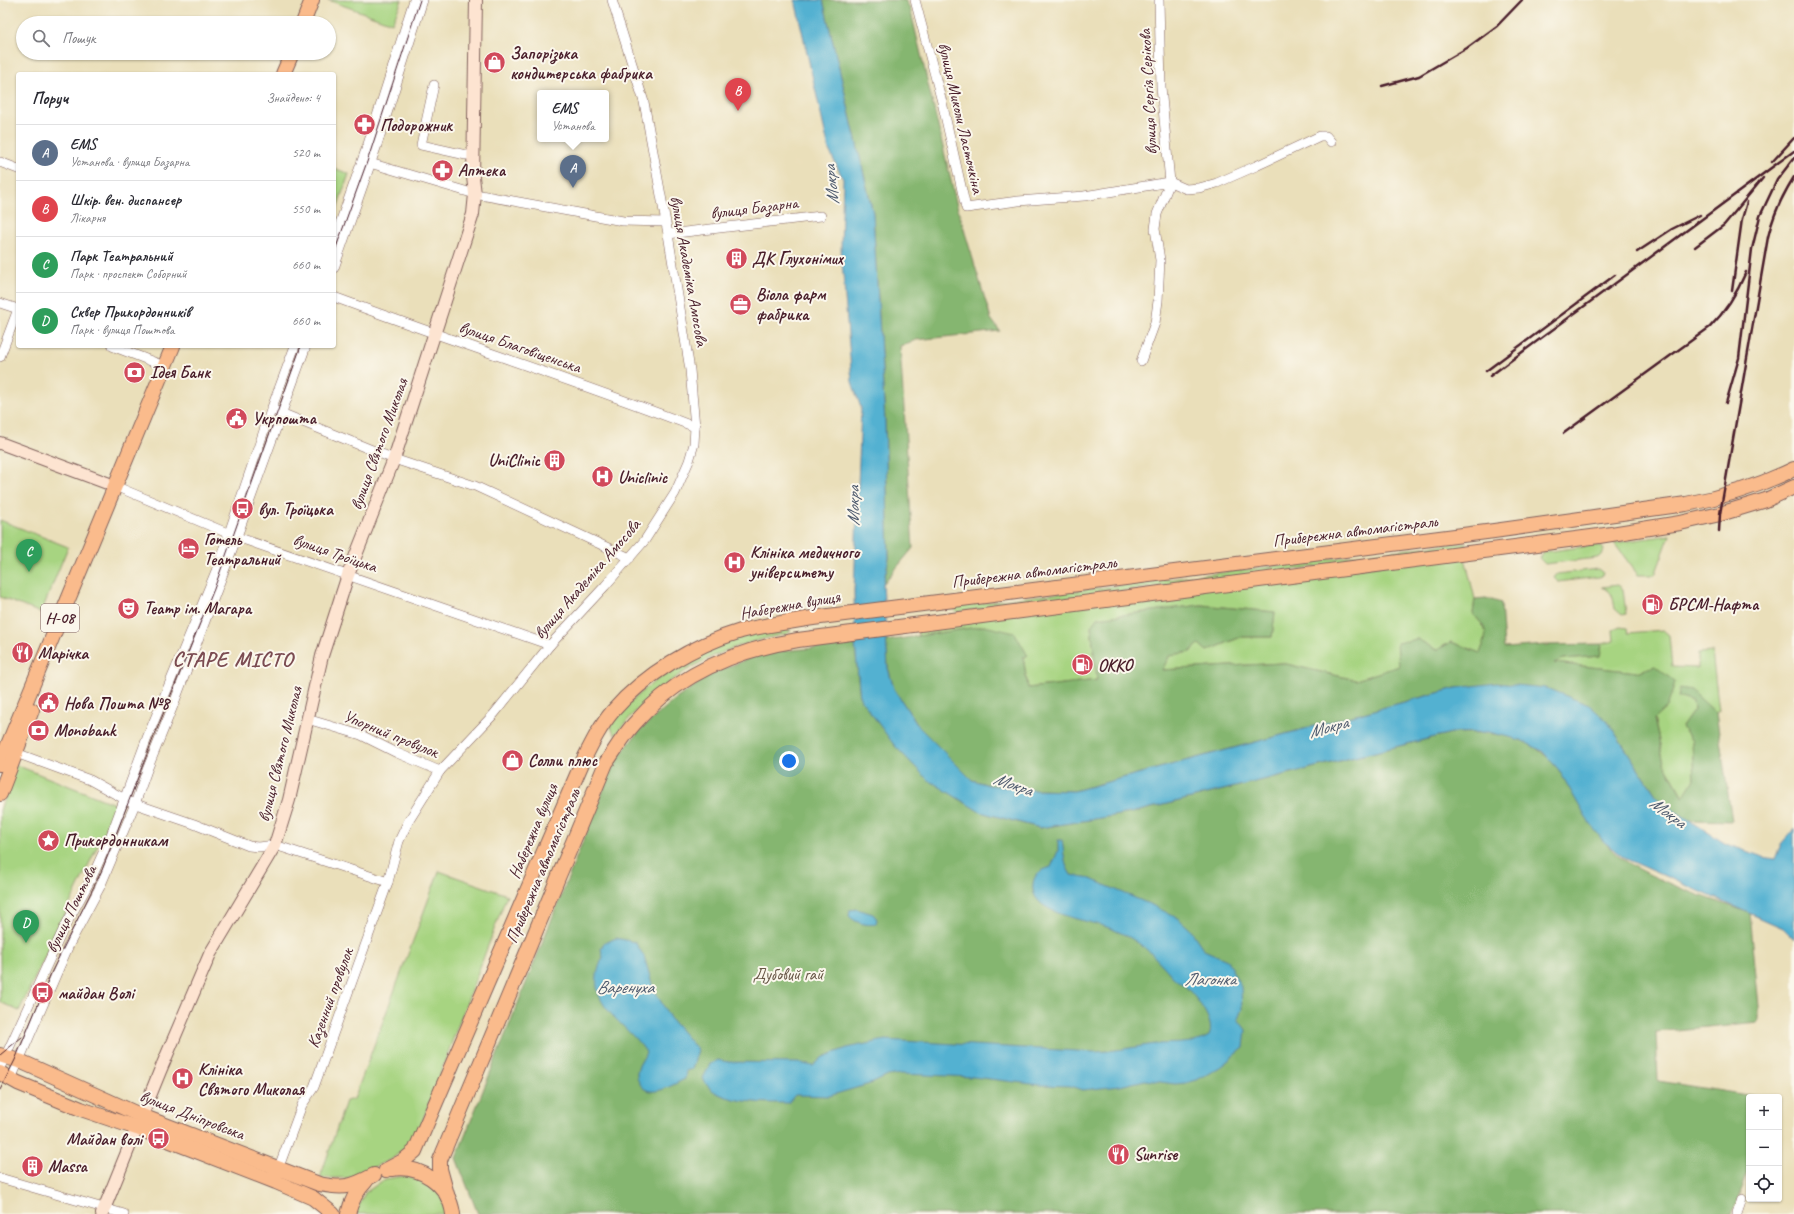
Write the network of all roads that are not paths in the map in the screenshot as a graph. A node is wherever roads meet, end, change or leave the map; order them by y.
1 (312, 0) edge
2 (414, 0) edge
3 (423, 0) edge
4 (476, 0) edge
5 (612, 0) edge
6 (915, 0) edge
7 (1159, 0) edge
8 (306, 16) edge
9 (289, 60) edge
10 (284, 72) edge
11 (434, 85) dead end
12 (1331, 142) dead end
13 (474, 155) junction
14 (0, 162) edge
15 (367, 162) junction
16 (16, 168) edge
17 (1170, 182) junction
18 (475, 194) junction
19 (821, 216) dead end
20 (665, 222) junction
21 (668, 234) junction
22 (336, 235) edge
23 (336, 262) edge
24 (336, 298) edge
25 (0, 303) edge
26 (16, 308) edge
27 (16, 314) edge
28 (435, 335) junction
29 (117, 348) edge
30 (172, 348) edge
31 (294, 348) edge
32 (305, 348) edge
33 (0, 357) edge
34 (1141, 361) dead end
35 (164, 366) junction
36 (271, 410) junction
37 (281, 413) junction
38 (695, 426) junction
39 (0, 443) edge
40 (394, 459) junction
41 (1794, 469) edge
42 (115, 486) junction
43 (1794, 487) edge
44 (1494, 531) junction
45 (233, 535) junction
46 (1462, 535) junction
47 (1497, 550) junction
48 (1464, 554) junction
49 (630, 558) junction
50 (348, 575) junction
51 (916, 605) joint
52 (796, 620) junction
53 (798, 640) junction
54 (550, 645) junction
55 (307, 719) junction
56 (7, 749) edge
57 (0, 764) edge
58 (440, 771) junction
59 (0, 794) edge
60 (125, 798) junction
61 (135, 804) junction
62 (275, 845) junction
63 (388, 882) junction
64 (6, 1060) edge
65 (6, 1076) edge
66 (140, 1122) junction
67 (380, 1172) junction
68 (276, 1174) junction
69 (0, 1178) edge
70 (1742, 1199) dead end
71 (452, 1209) edge
72 (103, 1211) edge
73 (124, 1214) edge
74 (333, 1214) edge
75 (348, 1214) edge
76 (1737, 1214) edge

1 - 8 main road
2 - 15 street
3 - 15 street
4 - 13 street, вулиця Святого Миколая
5 - 20 street, вулиця Академіка Амосова
6 - 17 street, вулиця Миколи Ласточкіна
7 - 17 street, вулиця Сергія Серікова
9 - 10 main road
11 - 13 street
12 - 17 street, вулиця Миколи Ласточкіна
13 - 18 street, вулиця Святого Миколая
14 - 16 street
15 - 18 street
15 - 22 street
15 - 23 street
17 - 34 street
18 - 20 street
18 - 28 street, вулиця Святого Миколая
19 - 21 street, вулиця Базарна
20 - 21 street, вулиця Академіка Амосова
21 - 38 street, вулиця Академіка Амосова
24 - 28 street, вулиця Благовіщенська
25 - 26 street
27 - 33 street
28 - 38 street, вулиця Благовіщенська
28 - 40 street, вулиця Святого Миколая
29 - 35 street
30 - 35 main road, Н-08
31 - 36 street, вулиця Поштова
32 - 37 street, вулиця Поштова
35 - 42 main road, Н-08
36 - 37 street
36 - 45 street, вулиця Поштова
37 - 40 street
37 - 45 street, вулиця Поштова
38 - 49 street, вулиця Академіка Амосова
39 - 42 street, вулиця Троїцька
40 - 49 street
40 - 50 street, вулиця Святого Миколая
41 - 44 main road, Прибережна автомагістраль
42 - 45 street, вулиця Троїцька
42 - 56 main road, Н-08
43 - 47 main road
44 - 46 main road, Прибережна автомагістраль
44 - 47 main road
45 - 50 street, вулиця Троїцька
45 - 60 street, вулиця Поштова
45 - 61 street, вулиця Поштова
46 - 48 main road
46 - 51 main road, Прибережна автомагістраль
47 - 48 main road
48 - 53 main road, Прибережна автомагістраль
49 - 54 street, вулиця Академіка Амосова
50 - 54 street, вулиця Троїцька
50 - 55 street, вулиця Святого Миколая
51 - 52 main road, Набережна вулиця
52 - 53 main road
52 - 67 main road, Набережна вулиця
53 - 71 main road, Прибережна автомагістраль
54 - 58 street, вулиця Академіка Амосова
55 - 58 street, Упорний провулок
55 - 62 street, вулиця Святого Миколая
56 - 57 main road, Н-08
56 - 59 main road, Н-08
56 - 60 street
58 - 63 street, вулиця Академіка Амосова
60 - 61 street
60 - 64 street, вулиця Поштова
61 - 62 street
61 - 64 street, вулиця Поштова
62 - 63 street
62 - 66 street, вулиця Святого Миколая
63 - 68 street, Казенний провулок
64 - 65 street, вулиця Поштова
64 - 66 main road, вулиця Дніпровська
65 - 66 main road, вулиця Дніпровська
66 - 68 main road, вулиця Дніпровська
66 - 72 street, вулиця Святого Миколая
67 - 68 main road, вулиця Дніпровська
67 - 71 main road, Прибережна автомагістраль
67 - 75 main road
68 - 74 main road, вулиця Дніпровська
69 - 72 street
70 - 76 street
72 - 73 street

